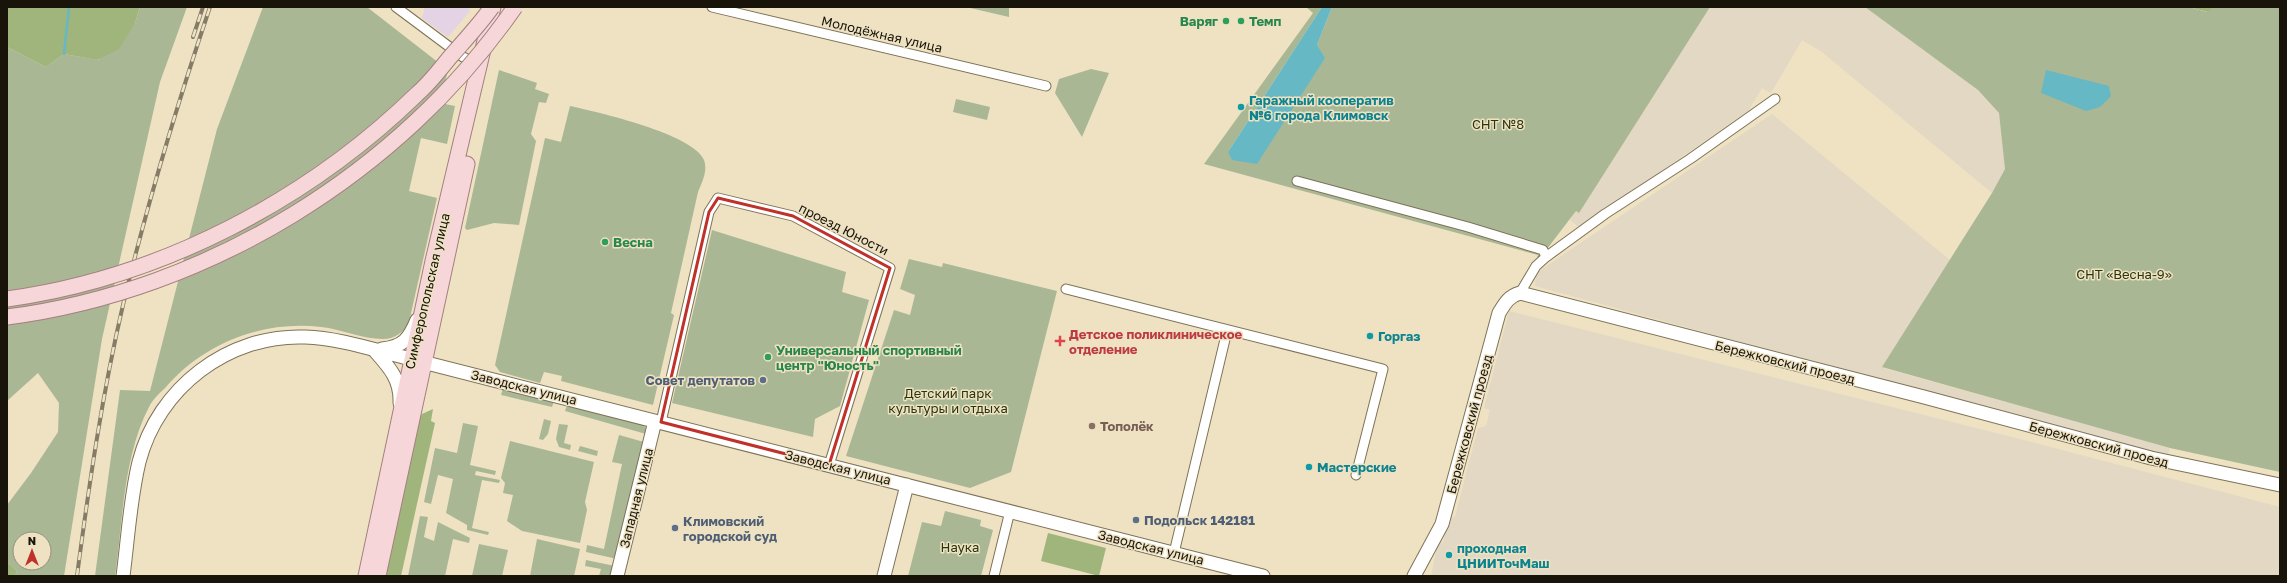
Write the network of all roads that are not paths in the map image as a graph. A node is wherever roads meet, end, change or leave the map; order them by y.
1 (396, 7) edge
2 (492, 7) edge
3 (502, 7) edge
4 (515, 7) edge
5 (712, 7) edge
6 (480, 64) junction
7 (1046, 86) dead end
8 (1775, 99) dead end
9 (1297, 181) dead end
10 (1546, 257) junction
11 (1066, 289) dead end
12 (1520, 293) junction
13 (7, 298) edge
14 (426, 298) junction
15 (7, 317) edge
16 (1227, 331) junction
17 (374, 350) junction
18 (418, 361) junction
19 (399, 414) junction
20 (658, 421) junction
21 (830, 465) junction
22 (1356, 475) dead end
23 (906, 485) junction
24 (2280, 486) edge
25 (1010, 512) junction
26 (1174, 553) junction
27 (123, 576) edge
28 (366, 576) edge
29 (378, 576) edge
30 (617, 576) edge
31 (884, 576) edge
32 (994, 576) edge
33 (1263, 576) edge
34 (1414, 576) edge

1 - 6 street
2 - 6 main road, Симферопольская улица
2 - 13 main road, bridge
3 - 18 main road, Симферопольская улица
4 - 15 main road, bridge
5 - 7 street, Молодёжная улица
6 - 14 main road, Симферопольская улица
8 - 10 street
9 - 10 street
10 - 12 street
11 - 16 street
12 - 24 street, Бережковский проезд
12 - 34 street, Бережковский проезд
14 - 17 street
14 - 18 main road, Симферопольская улица
16 - 22 street
16 - 26 street
17 - 18 street, Заводская улица
17 - 19 street
17 - 27 street
18 - 19 main road, Симферопольская улица
18 - 20 street, Заводская улица
18 - 29 main road, Симферопольская улица
19 - 28 main road, Симферопольская улица
20 - 21 street, Заводская улица
20 - 21 street, проезд Юности
20 - 30 street, Западная улица
21 - 23 street, Заводская улица
23 - 25 street, Заводская улица
23 - 31 street
25 - 26 street, Заводская улица
25 - 32 street
26 - 33 street, Заводская улица

